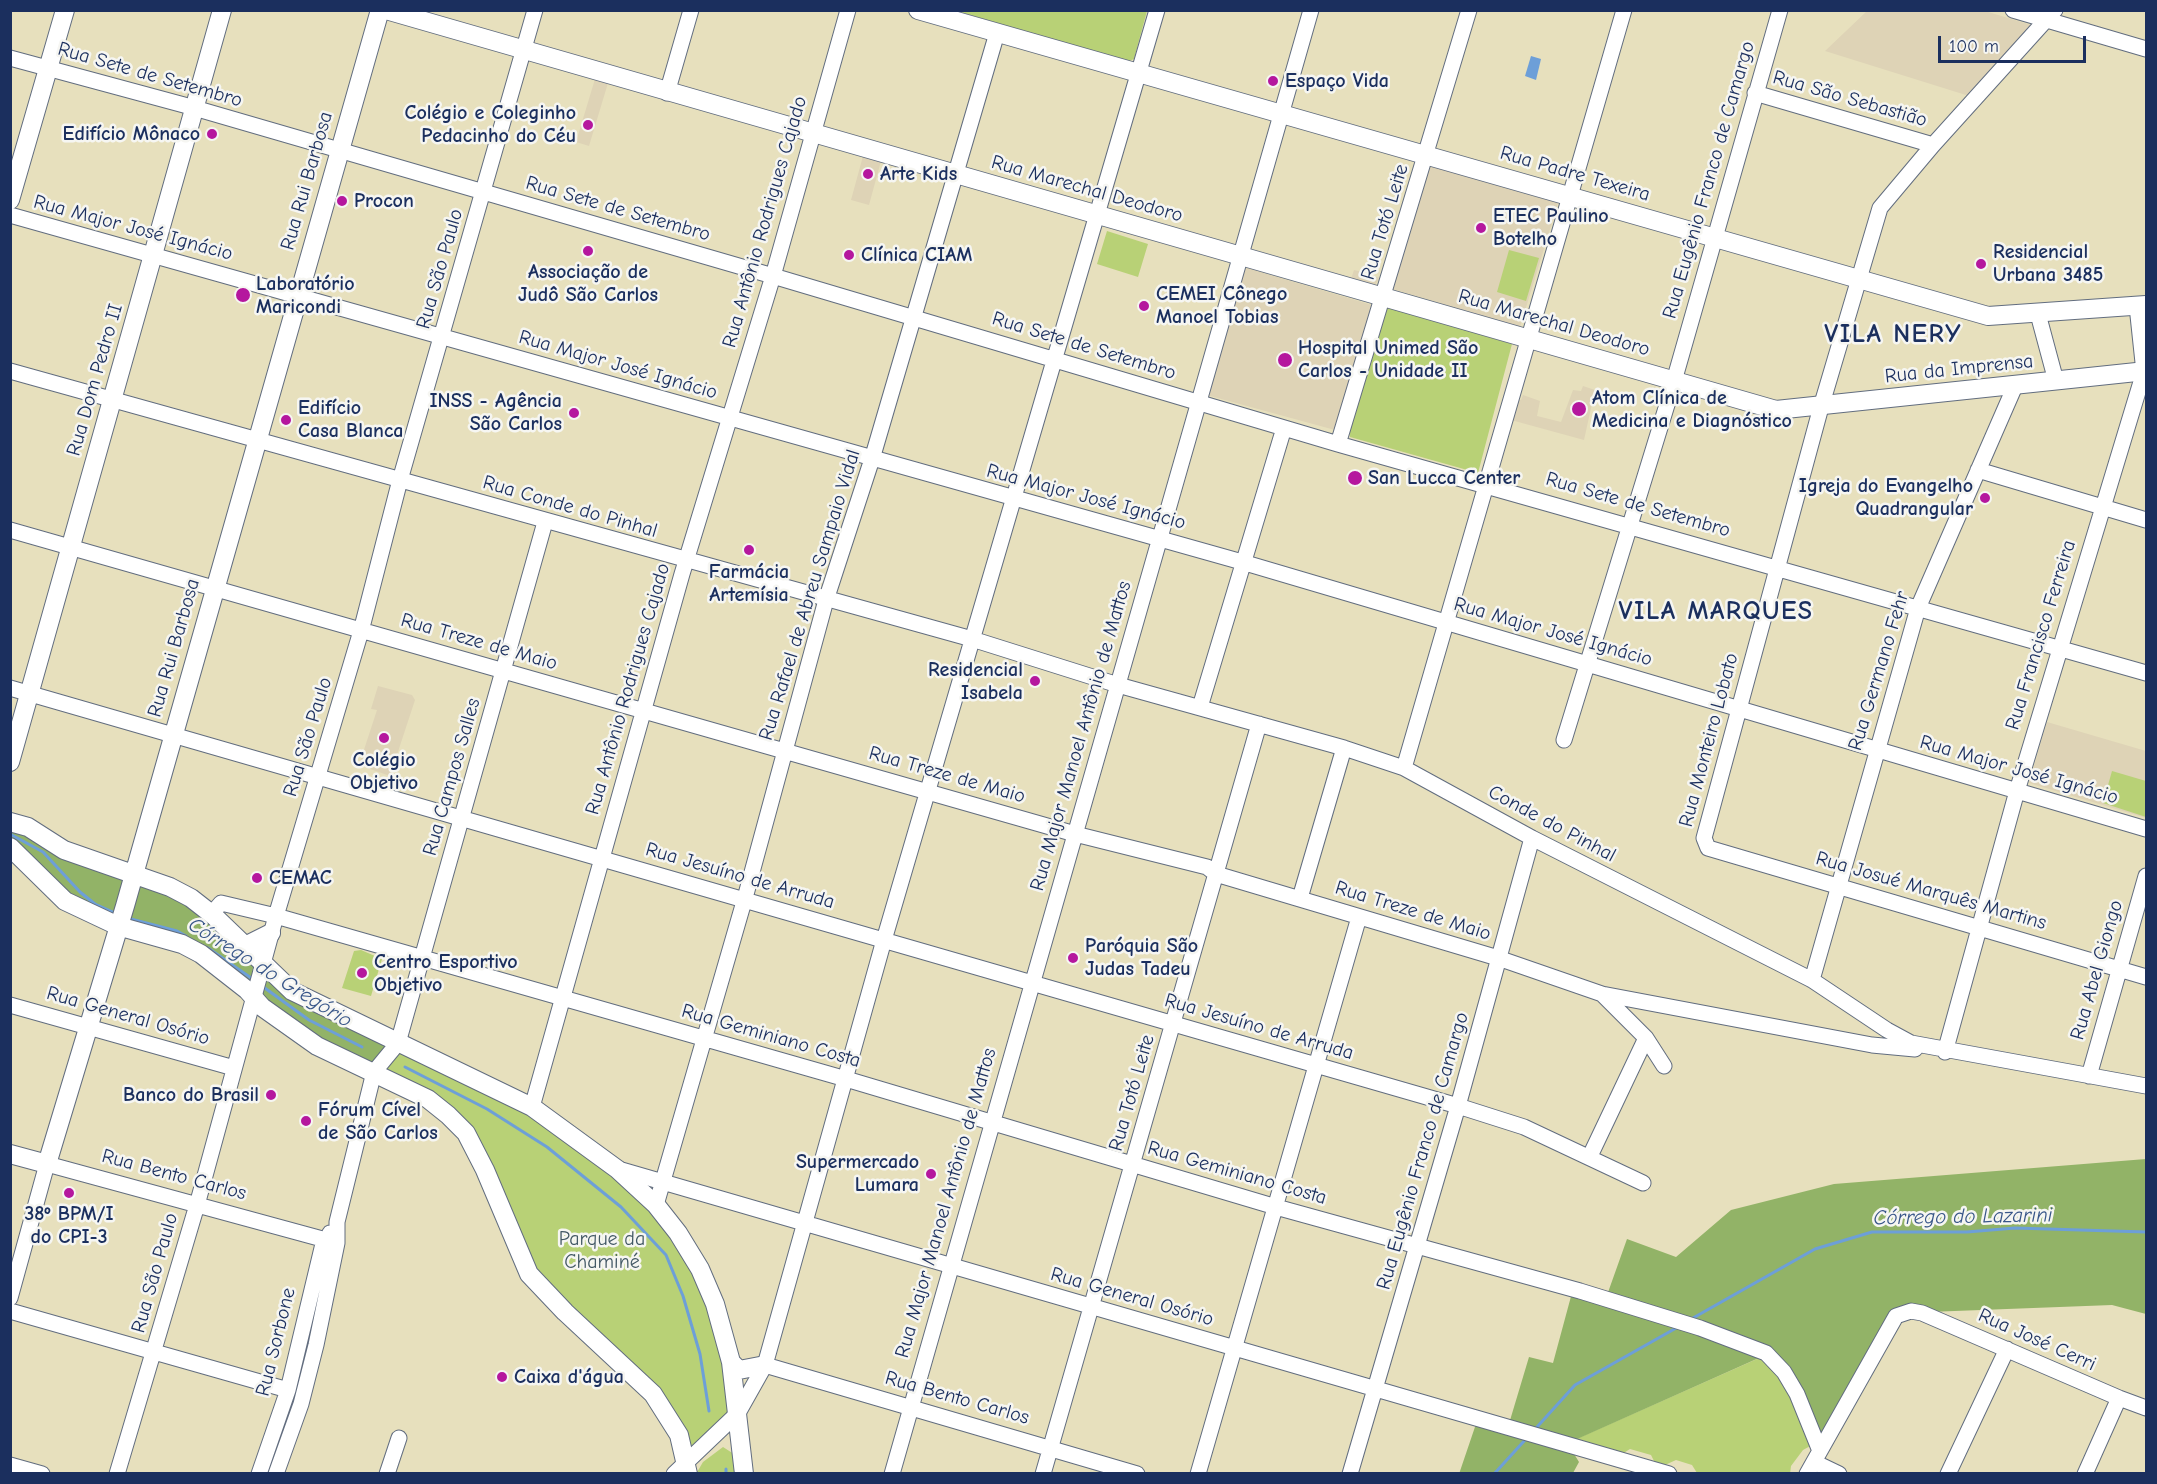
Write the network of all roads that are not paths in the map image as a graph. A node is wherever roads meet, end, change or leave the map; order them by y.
1 (65, 10) edge
2 (222, 10) edge
3 (380, 10) edge
4 (386, 10) edge
5 (535, 10) edge
6 (691, 10) edge
7 (848, 10) edge
8 (918, 10) edge
9 (1157, 10) edge
10 (1311, 10) edge
11 (1469, 10) edge
12 (1624, 10) edge
13 (1780, 10) edge
14 (2013, 10) edge
15 (2051, 15) edge
16 (997, 33) junction
17 (2146, 37) edge
18 (2139, 47) edge
19 (524, 51) junction
20 (10, 58) edge
21 (48, 68) junction
22 (1140, 75) junction
23 (667, 93) junction
24 (1755, 93) junction
25 (193, 108) junction
26 (1282, 115) junction
27 (812, 133) junction
28 (1933, 145) junction
29 (339, 150) junction
30 (1427, 155) junction
31 (956, 174) junction
32 (484, 193) junction
33 (1570, 196) junction
34 (10, 200) edge
35 (10, 215) edge
36 (1098, 215) junction
37 (1714, 237) junction
38 (155, 256) junction
39 (1242, 257) junction
40 (773, 276) junction
41 (1859, 279) junction
42 (299, 294) junction
43 (1384, 298) junction
44 (2142, 306) edge
45 (2038, 314) junction
46 (914, 318) junction
47 (442, 336) junction
48 (1529, 340) junction
49 (1056, 359) junction
50 (10, 371) edge
51 (2145, 371) edge
52 (1674, 381) junction
53 (2056, 381) junction
54 (2015, 386) junction
55 (112, 399) junction
56 (1198, 402) junction
57 (1821, 407) junction
58 (1776, 410) joint
59 (729, 419) junction
60 (1284, 428) junction
61 (257, 441) junction
62 (1338, 444) junction
63 (872, 459) junction
64 (1978, 470) junction
65 (400, 480) junction
66 (1487, 484) junction
67 (1015, 499) junction
68 (2101, 507) junction
69 (2146, 520) edge
70 (545, 522) junction
71 (1630, 525) junction
72 (10, 530) edge
73 (1159, 538) junction
74 (70, 547) junction
75 (686, 561) junction
76 (1242, 562) junction
77 (1779, 567) junction
78 (214, 588) junction
79 (826, 600) junction
80 (1918, 608) junction
81 (1447, 622) junction
82 (361, 631) junction
83 (972, 639) junction
84 (2060, 647) junction
85 (1588, 663) junction
86 (504, 670) junction
87 (2146, 673) edge
88 (1118, 685) junction
89 (10, 688) edge
90 (30, 693) junction
91 (1200, 707) junction
92 (1738, 709) junction
93 (644, 712) junction
94 (1259, 724) junction
95 (172, 734) junction
96 (1564, 740) dead end
97 (1344, 748) junction
98 (1877, 750) junction
99 (785, 751) junction
100 (10, 762) edge
101 (1404, 768) junction
102 (319, 775) junction
103 (2016, 790) junction
104 (928, 791) junction
105 (462, 817) junction
106 (10, 822) edge
107 (2146, 829) edge
108 (1075, 834) junction
109 (1532, 838) junction
110 (1704, 844) joint
111 (10, 847) edge
112 (602, 858) junction
113 (133, 874) junction
114 (1216, 874) junction
115 (2146, 876) edge
116 (1838, 886) junction
117 (745, 898) junction
118 (1300, 898) junction
119 (214, 916) junction
120 (1359, 917) junction
121 (121, 918) junction
122 (274, 924) junction
123 (1979, 927) junction
124 (884, 940) junction
125 (243, 944) junction
126 (1498, 958) junction
127 (422, 959) junction
128 (2118, 969) junction
129 (262, 970) junction
130 (2146, 977) edge
131 (1812, 980) junction
132 (1032, 982) junction
133 (1602, 994) junction
134 (254, 997) junction
135 (563, 1000) junction
136 (10, 1005) edge
137 (1174, 1024) junction
138 (88, 1028) junction
139 (1646, 1038) junction
140 (704, 1039) junction
141 (398, 1043) junction
142 (1945, 1052) junction
143 (1316, 1065) junction
144 (1664, 1066) dead end
145 (234, 1068) junction
146 (374, 1072) junction
147 (2089, 1076) junction
148 (846, 1079) junction
149 (2146, 1086) edge
150 (1458, 1106) junction
151 (532, 1107) junction
152 (991, 1123) junction
153 (10, 1154) edge
154 (1590, 1156) junction
155 (48, 1164) junction
156 (1133, 1165) junction
157 (616, 1169) junction
158 (665, 1181) junction
159 (1643, 1184) dead end
160 (197, 1205) junction
161 (656, 1205) junction
162 (1276, 1207) junction
163 (805, 1222) junction
164 (331, 1242) junction
165 (1418, 1246) junction
166 (951, 1265) junction
167 (10, 1298) edge
168 (1092, 1307) junction
169 (10, 1311) edge
170 (1233, 1348) junction
171 (2007, 1349) junction
172 (154, 1350) junction
173 (731, 1362) junction
174 (765, 1365) junction
175 (288, 1390) junction
176 (1376, 1390) junction
177 (2119, 1398) junction
178 (910, 1408) junction
179 (2146, 1408) edge
180 (738, 1413) junction
181 (399, 1438) dead end
182 (1050, 1448) junction
183 (1814, 1462) edge
184 (10, 1465) edge
185 (1634, 1469) edge
186 (260, 1470) edge
187 (682, 1470) edge
188 (277, 1472) edge
189 (42, 1473) edge
190 (117, 1473) edge
191 (387, 1473) edge
192 (744, 1473) edge
193 (892, 1473) edge
194 (1043, 1473) edge
195 (1137, 1473) edge
196 (1198, 1473) edge
197 (1350, 1473) edge
198 (1670, 1473) edge
199 (1839, 1473) edge
200 (1948, 1473) edge
201 (2085, 1473) edge

1 - 21 main road
2 - 25 main road, Rua Dom Pedro II
3 - 29 main road, Rua Rui Barbosa
4 - 19 main road, Rua Marechal Deodoro
5 - 19 street, Rua São Paulo
6 - 23 street
7 - 27 street, Rua Antônio Rodrigues Cajado
8 - 16 main road, Rua Padre Texeira
9 - 22 street
10 - 26 street, Rua Major Manoel Antônio de Mattos
11 - 30 street, Rua Totó Leite
12 - 33 street
13 - 24 street, Rua Eugênio Franco de Camargo
14 - 15 street
15 - 18 street
15 - 28 street, Rua Monteiro Lobato
16 - 22 main road, Rua Padre Texeira
16 - 31 street, Rua Rafael de Abreu Sampaio Vidal
17 - 18 street
19 - 23 main road, Rua Marechal Deodoro
19 - 32 street, Rua São Paulo
20 - 21 street, Rua Sete de Setembro
21 - 25 street, Rua Sete de Setembro
21 - 34 main road
22 - 26 main road, Rua Padre Texeira
22 - 36 street
23 - 27 main road, Rua Marechal Deodoro
24 - 28 street, Rua São Sebastião
24 - 37 street, Rua Eugênio Franco de Camargo
25 - 29 street, Rua Sete de Setembro
25 - 38 main road, Rua Dom Pedro II
26 - 30 main road, Rua Padre Texeira
26 - 39 street, Rua Major Manoel Antônio de Mattos
27 - 31 main road, Rua Marechal Deodoro
27 - 40 street, Rua Antônio Rodrigues Cajado
28 - 41 street, Rua Monteiro Lobato
29 - 32 street, Rua Sete de Setembro
29 - 42 main road, Rua Rui Barbosa
30 - 33 main road, Rua Padre Texeira
30 - 43 street, Rua Totó Leite
31 - 36 main road, Rua Marechal Deodoro
31 - 46 street, Rua Rafael de Abreu Sampaio Vidal
32 - 40 street, Rua Sete de Setembro
32 - 47 street, Rua São Paulo
33 - 37 main road, Rua Padre Texeira
33 - 48 street
35 - 38 street, Rua Major José Ignácio
36 - 39 main road, Rua Marechal Deodoro
36 - 49 street
37 - 41 main road, Rua Padre Texeira
37 - 52 street, Rua Eugênio Franco de Camargo
38 - 42 street, Rua Major José Ignácio
38 - 55 main road, Rua Dom Pedro II
39 - 43 main road, Rua Marechal Deodoro
39 - 56 street, Rua Major Manoel Antônio de Mattos
40 - 46 street, Rua Sete de Setembro
40 - 59 street, Rua Antônio Rodrigues Cajado
41 - 45 main road, Rua Padre Texeira
41 - 57 street, Rua Monteiro Lobato
42 - 47 street, Rua Major José Ignácio
42 - 61 main road, Rua Rui Barbosa
43 - 48 main road, Rua Marechal Deodoro
43 - 62 street, Rua Totó Leite
44 - 45 main road, Rua Padre Texeira
44 - 51 street
45 - 53 street
46 - 49 street, Rua Sete de Setembro
46 - 63 street, Rua Rafael de Abreu Sampaio Vidal
47 - 59 street, Rua Major José Ignácio
47 - 65 street, Rua São Paulo
48 - 52 main road, Rua Marechal Deodoro
48 - 66 street
49 - 56 street, Rua Sete de Setembro
49 - 67 street
50 - 55 street, Rua Conde do Pinhal
51 - 53 main road, Rua da Imprensa
51 - 68 street, Rua Francisco Ferreira
52 - 58 main road, Rua Marechal Deodoro
52 - 71 street, Rua Eugênio Franco de Camargo
53 - 54 main road, Rua da Imprensa
54 - 57 main road, Rua da Imprensa
54 - 64 street, Rua Germano Fehr
55 - 61 street, Rua Conde do Pinhal
55 - 74 main road, Rua Dom Pedro II
56 - 60 street, Rua Sete de Setembro
56 - 73 street, Rua Major Manoel Antônio de Mattos
57 - 58 main road, Rua da Imprensa
57 - 77 street, Rua Monteiro Lobato
59 - 63 street, Rua Major José Ignácio
59 - 75 street, Rua Antônio Rodrigues Cajado
60 - 62 street, Rua Sete de Setembro
60 - 76 street
61 - 65 street, Rua Conde do Pinhal
61 - 78 main road, Rua Rui Barbosa
62 - 66 street, Rua Sete de Setembro
63 - 67 street, Rua Major José Ignácio
63 - 79 street, Rua Rafael de Abreu Sampaio Vidal
64 - 68 street
64 - 80 street, Rua Germano Fehr
65 - 70 street, Rua Conde do Pinhal
65 - 82 street, Rua São Paulo
66 - 71 street, Rua Sete de Setembro
66 - 81 street
67 - 73 street, Rua Major José Ignácio
67 - 83 street
68 - 69 street
68 - 84 street, Rua Francisco Ferreira
70 - 75 street, Rua Conde do Pinhal
70 - 86 street, Rua Campos Salles
71 - 77 street, Rua Sete de Setembro
71 - 85 street, Rua Eugênio Franco de Camargo
72 - 74 street, Rua Treze de Maio
73 - 76 street, Rua Major José Ignácio
73 - 88 street, Rua Major Manoel Antônio de Mattos
74 - 78 street, Rua Treze de Maio
74 - 90 main road, Rua Dom Pedro II
75 - 79 street, Rua Conde do Pinhal
75 - 93 street, Rua Antônio Rodrigues Cajado
76 - 81 street, Rua Major José Ignácio
76 - 91 street
77 - 80 street, Rua Sete de Setembro
77 - 92 street, Rua Monteiro Lobato
78 - 82 street, Rua Treze de Maio
78 - 95 main road, Rua Rui Barbosa
79 - 83 street, Rua Conde do Pinhal
79 - 99 street, Rua Rafael de Abreu Sampaio Vidal
80 - 84 street, Rua Sete de Setembro
80 - 98 street, Rua Germano Fehr
81 - 85 street, Rua Major José Ignácio
81 - 101 street
82 - 86 street, Rua Treze de Maio
82 - 102 street, Rua São Paulo
83 - 88 street, Rua Conde do Pinhal
83 - 104 street
84 - 87 street, Rua Sete de Setembro
84 - 103 street, Rua Francisco Ferreira
85 - 92 street, Rua Major José Ignácio
85 - 96 street, Rua Eugênio Franco de Camargo
86 - 93 street, Rua Treze de Maio
86 - 105 street, Rua Campos Salles
88 - 91 street, Conde do Pinhal
88 - 108 street, Rua Major Manoel Antônio de Mattos
89 - 90 street, Rua Jesuíno de Arruda
90 - 95 street, Rua Jesuíno de Arruda
90 - 100 main road, Rua Dom Pedro II
91 - 94 street, Conde do Pinhal
92 - 98 street, Rua Major José Ignácio
92 - 110 street, Rua Monteiro Lobato
93 - 99 street, Rua Treze de Maio
93 - 112 street, Rua Antônio Rodrigues Cajado
94 - 97 street, Conde do Pinhal
94 - 114 street, Rua Totó Leite
95 - 102 street, Rua Jesuíno de Arruda
95 - 113 main road, Rua Rui Barbosa
97 - 101 street, Conde do Pinhal
97 - 118 street
98 - 103 street, Rua Major José Ignácio
98 - 116 street, Rua Germano Fehr
99 - 104 street, Rua Treze de Maio
99 - 117 street, Rua Rafael de Abreu Sampaio Vidal
101 - 109 street, Conde do Pinhal
102 - 105 street, Rua Jesuíno de Arruda
102 - 122 street, Rua São Paulo
103 - 107 street, Rua Major José Ignácio
103 - 123 street, Rua Francisco Ferreira
104 - 108 street, Rua Treze de Maio
104 - 124 street
105 - 112 street, Rua Jesuíno de Arruda
105 - 127 street, Rua Campos Salles
106 - 113 main road
108 - 114 street, Rua Treze de Maio
108 - 132 street, Rua Major Manoel Antônio de Mattos
109 - 126 street, Rua Eugênio Franco de Camargo
109 - 131 street, Conde do Pinhal
110 - 116 street, Rua Josué Marquês Martins
111 - 121 main road
112 - 117 street, Rua Jesuíno de Arruda
112 - 135 street, Rua Antônio Rodrigues Cajado
113 - 119 main road
113 - 121 main road, Rua Rui Barbosa
114 - 118 street, Rua Treze de Maio
114 - 137 street, Rua Totó Leite
115 - 128 street, Rua Abel Giongo
116 - 123 street, Rua Josué Marquês Martins
116 - 131 street, Rua Germano Fehr
117 - 124 street, Rua Jesuíno de Arruda
117 - 140 street, Rua Rafael de Abreu Sampaio Vidal
118 - 120 street, Rua Treze de Maio
119 - 122 street, Rua Geminiano Costa
119 - 125 main road
120 - 126 street, Rua Treze de Maio
120 - 143 street
121 - 134 main road
121 - 138 main road, Rua Rui Barbosa
122 - 125 main road
122 - 127 street, Rua Geminiano Costa
122 - 129 street, Rua São Paulo
123 - 128 street, Rua Josué Marquês Martins
123 - 142 street, Rua Francisco Ferreira
124 - 132 street, Rua Jesuíno de Arruda
124 - 148 street
125 - 129 main road
126 - 133 street, Rua Treze de Maio
126 - 150 street, Rua Eugênio Franco de Camargo
127 - 135 street, Rua Geminiano Costa
127 - 141 street, Rua Campos Salles
128 - 130 street, Rua Josué Marquês Martins
128 - 147 street, Rua Abel Giongo
129 - 134 street, Rua São Paulo
129 - 141 main road
131 - 142 street, Conde do Pinhal
132 - 137 street, Rua Jesuíno de Arruda
132 - 152 street, Rua Major Manoel Antônio de Mattos
133 - 139 street
133 - 142 street, Rua Treze de Maio
134 - 145 street, Rua São Paulo
134 - 146 main road
135 - 140 street, Rua Geminiano Costa
135 - 151 street, Rua Antônio Rodrigues Cajado
136 - 138 street, Rua General Osório
137 - 143 street, Rua Jesuíno de Arruda
137 - 156 street, Rua Totó Leite
138 - 145 street, Rua General Osório
138 - 155 main road, Rua Rui Barbosa
139 - 144 street
139 - 154 street
140 - 148 street, Rua Geminiano Costa
140 - 158 street, Rua Rafael de Abreu Sampaio Vidal
141 - 146 street, Rua Sorbone
141 - 151 main road
142 - 147 street
143 - 150 street, Rua Jesuíno de Arruda
143 - 162 street
145 - 160 street, Rua São Paulo
146 - 164 street, Rua Sorbone
146 - 187 main road
147 - 149 street
148 - 152 street, Rua Geminiano Costa
148 - 163 street
150 - 154 street, Rua Jesuíno de Arruda
150 - 165 street, Rua Eugênio Franco de Camargo
151 - 157 main road
152 - 156 street, Rua Geminiano Costa
152 - 166 street, Rua Major Manoel Antônio de Mattos
153 - 155 main road, Rua Bento Carlos
154 - 159 street, Rua Jesuíno de Arruda
155 - 160 street, Rua Bento Carlos
155 - 167 street, Rua Rui Barbosa
156 - 162 street, Rua Geminiano Costa
156 - 168 street, Rua Totó Leite
157 - 158 street, Rua General Osório
157 - 161 main road
158 - 161 street, Rua Rafael de Abreu Sampaio Vidal
158 - 163 street, Rua General Osório
160 - 164 street, Rua Bento Carlos
160 - 172 street, Rua São Paulo
161 - 173 main road
162 - 165 street, Rua Geminiano Costa
162 - 170 street
163 - 166 street, Rua General Osório
163 - 174 street
164 - 175 street, Rua Sorbone
164 - 188 street, Rua Sorbone
165 - 176 street, Rua Eugênio Franco de Camargo
165 - 183 street, Rua Geminiano Costa
166 - 168 street, Rua General Osório
166 - 178 street, Rua Major Manoel Antônio de Mattos
168 - 170 street, Rua General Osório
168 - 182 street, Rua Totó Leite
169 - 172 street
170 - 176 street, Rua General Osório
170 - 196 street
171 - 177 street, Rua José Cerri
171 - 183 street, Rua José Cerri
171 - 200 street
172 - 175 street
172 - 190 street, Rua São Paulo
173 - 174 main road
173 - 180 main road
174 - 178 street, Rua Bento Carlos
174 - 180 street
175 - 186 street, Rua Sorbone
176 - 185 street, Rua General Osório
176 - 197 street, Rua Eugênio Franco de Camargo
177 - 179 street, Rua José Cerri
177 - 201 street
178 - 182 street, Rua Bento Carlos
178 - 193 street, Rua Major Manoel Antônio de Mattos
180 - 187 street
180 - 192 main road
181 - 191 street
182 - 194 street, Rua Totó Leite
182 - 195 street, Rua Bento Carlos
183 - 199 street
184 - 189 street
185 - 198 street, Rua General Osório
186 - 188 street

